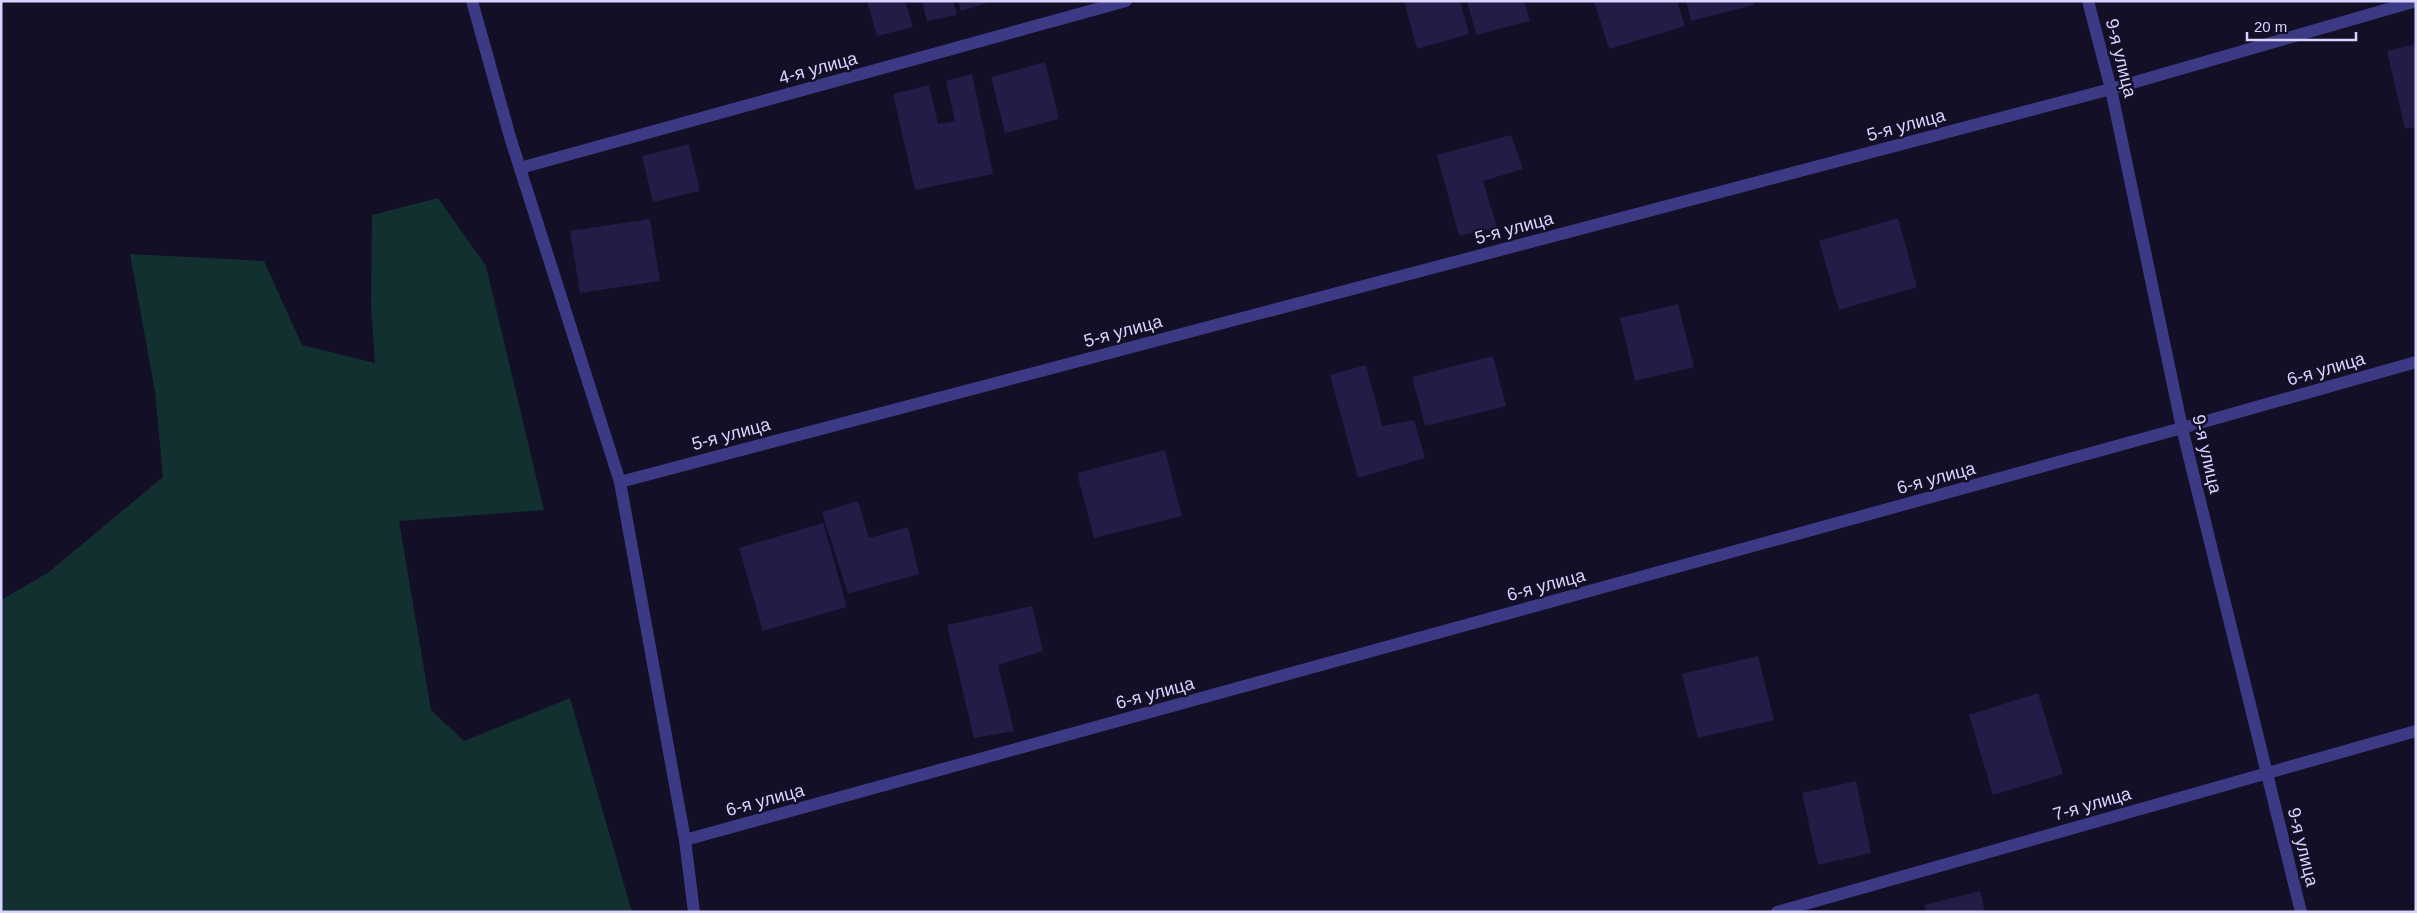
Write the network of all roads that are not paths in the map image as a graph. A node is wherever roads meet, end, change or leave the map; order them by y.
1 (472, 1) edge
2 (1126, 1) edge
3 (2088, 1) edge
4 (2416, 1) edge
5 (2111, 89) junction
6 (520, 168) junction
7 (2416, 362) edge
8 (2182, 428) junction
9 (620, 482) junction
10 (2416, 731) edge
11 (2266, 773) junction
12 (685, 840) junction
13 (694, 912) edge
14 (1777, 912) edge
15 (2301, 912) edge

1 - 6 street
2 - 6 street, 4-я улица
3 - 5 street, 9-я улица
4 - 5 street, 5-я улица
5 - 8 street, 9-я улица
5 - 9 street, 5-я улица
6 - 9 street
7 - 8 street, 6-я улица
8 - 11 street, 9-я улица
8 - 12 street, 6-я улица
9 - 12 street
10 - 11 street, 7-я улица
11 - 14 street, 7-я улица
11 - 15 street, 9-я улица
12 - 13 street

